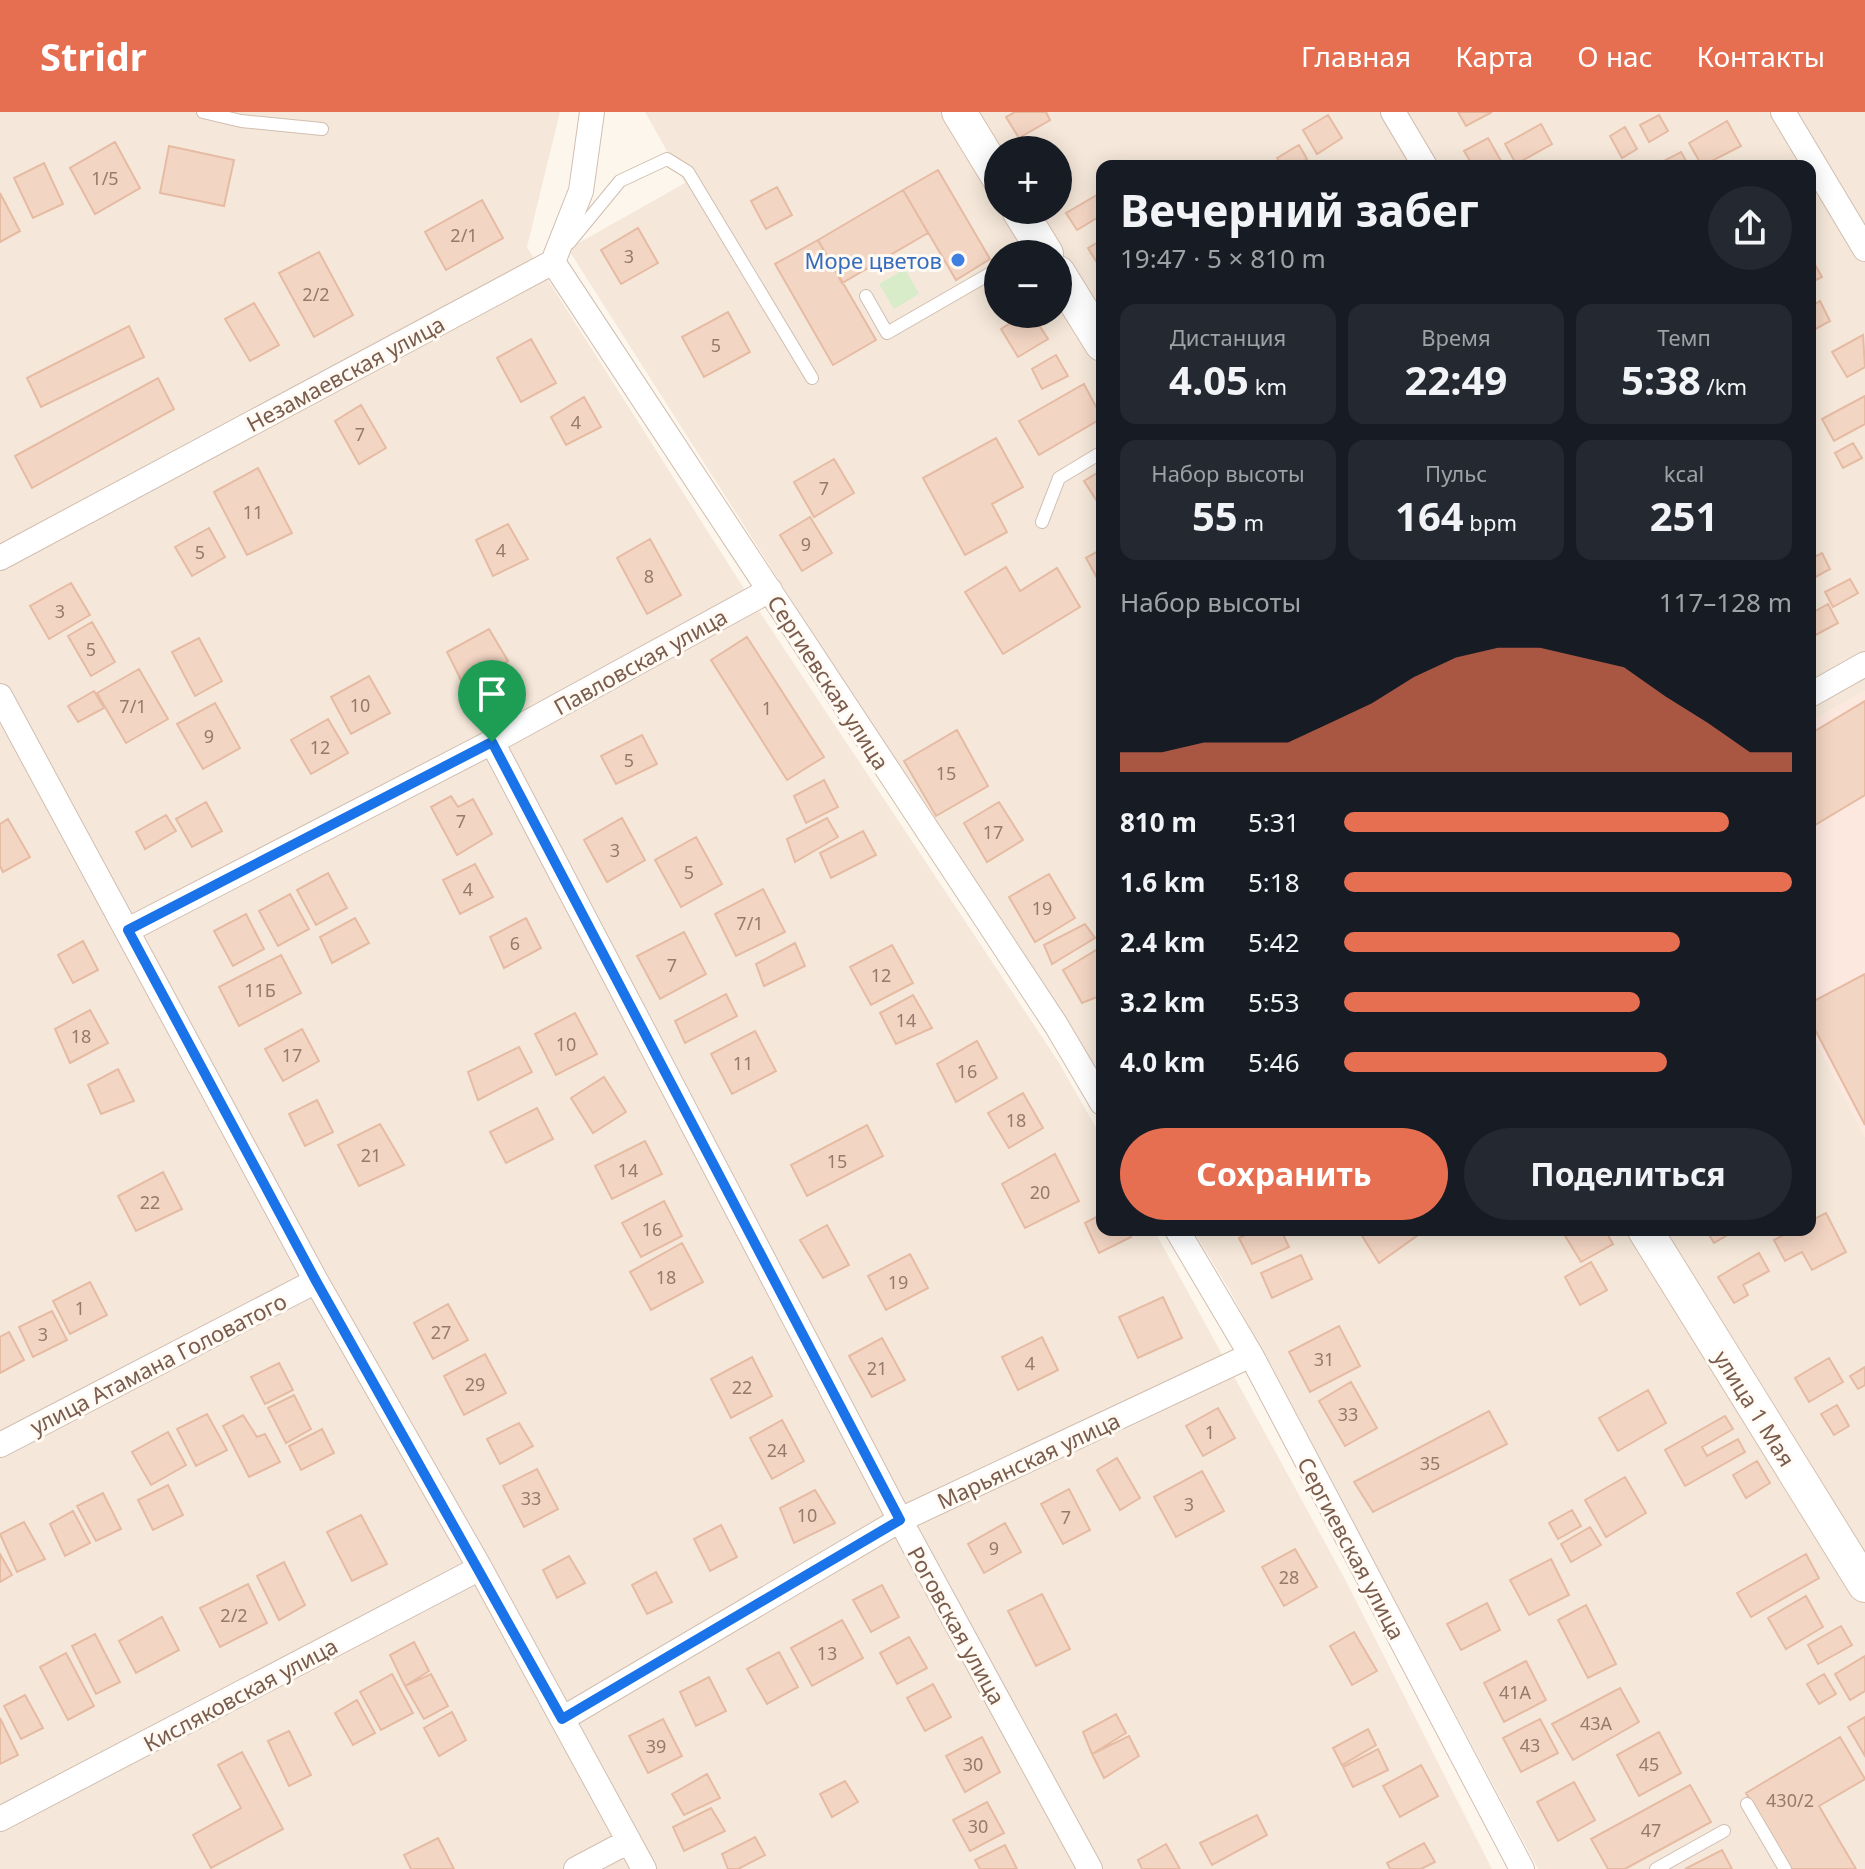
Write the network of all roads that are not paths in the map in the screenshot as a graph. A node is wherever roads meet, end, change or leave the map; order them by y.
1 (203, 112) edge
2 (592, 112) edge
3 (959, 112) edge
4 (1393, 112) edge
5 (1783, 112) edge
6 (322, 129) dead end
7 (984, 153) edge
8 (1421, 160) edge
9 (1812, 160) edge
10 (1816, 167) edge
11 (1865, 249) edge
12 (553, 262) junction
13 (984, 277) edge
14 (866, 296) dead end
15 (1072, 296) edge
16 (1096, 334) edge
17 (812, 378) dead end
18 (1096, 456) edge
19 (1042, 522) dead end
20 (0, 558) edge
21 (770, 590) junction
22 (1865, 664) edge
23 (1816, 692) edge
24 (0, 696) edge
25 (492, 742) junction
26 (128, 930) junction
27 (1096, 1093) edge
28 (1181, 1236) edge
29 (1649, 1236) edge
30 (316, 1281) junction
31 (1251, 1355) junction
32 (0, 1445) edge
33 (900, 1520) junction
34 (480, 1568) junction
35 (1865, 1585) edge
36 (562, 1719) junction
37 (1747, 1804) dead end
38 (0, 1819) edge
39 (1724, 1831) dead end
40 (629, 1841) junction
41 (576, 1869) edge
42 (644, 1869) edge
43 (1090, 1869) edge
44 (1522, 1869) edge
45 (1656, 1869) edge
46 (1785, 1869) edge

1 - 6 lane
2 - 12 street
3 - 7 street
4 - 8 street
5 - 9 street
10 - 11 street
12 - 17 lane
12 - 20 street, Незамаевская улица
12 - 21 street, Сергиевская улица
13 - 14 lane
15 - 16 street
18 - 19 lane
21 - 25 street, Павловская улица
21 - 27 street, Сергиевская улица
22 - 23 street
24 - 26 street
25 - 26 street, Павловская улица
25 - 33 street, Роговская улица
26 - 30 street
28 - 31 street, Сергиевская улица
29 - 35 street, улица 1 Мая
30 - 32 street, улица Атамана Головатого
30 - 34 street
31 - 33 street, Марьянская улица
31 - 44 street, Сергиевская улица
33 - 36 street, Марьянская улица
33 - 43 street, Роговская улица
34 - 36 street
34 - 38 street, Кисляковская улица
36 - 40 street
37 - 46 lane
39 - 45 lane
40 - 41 street
40 - 42 street

